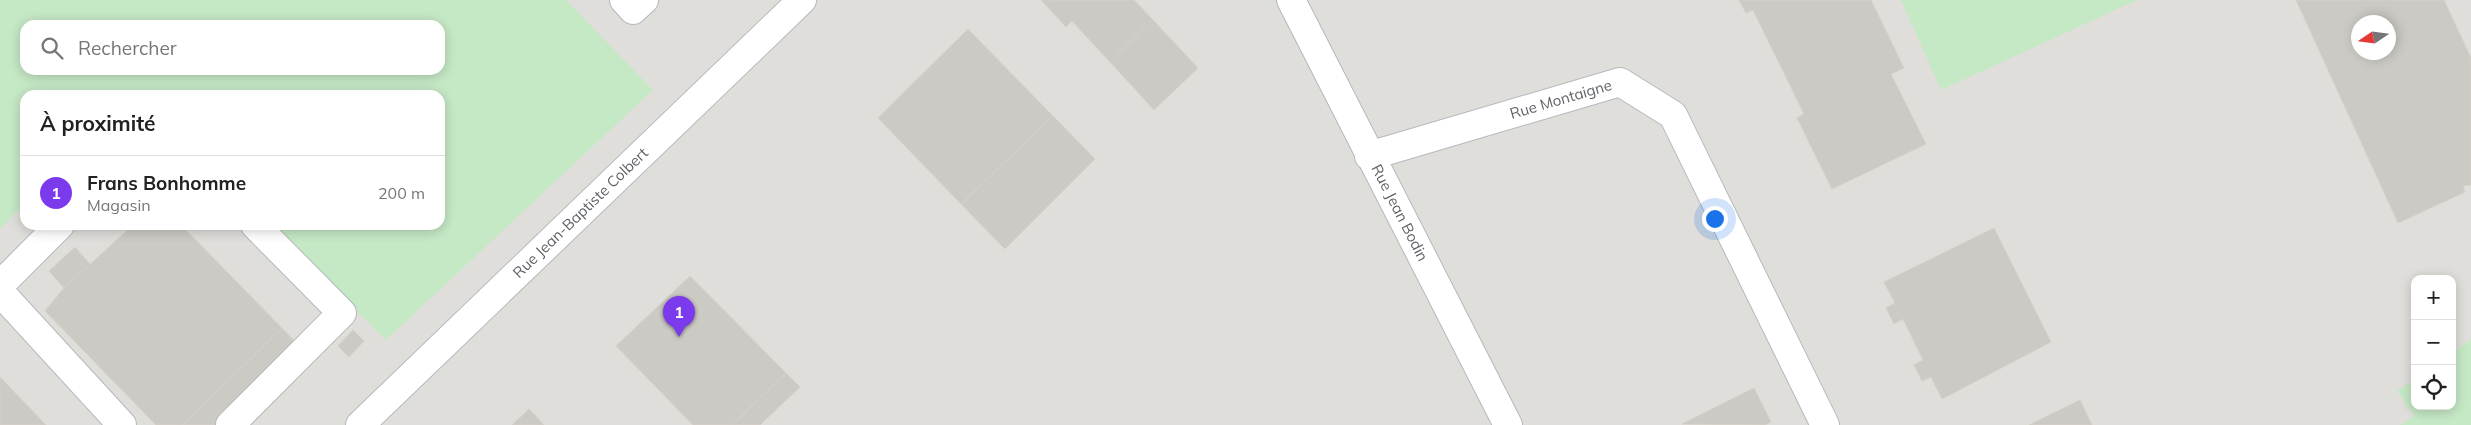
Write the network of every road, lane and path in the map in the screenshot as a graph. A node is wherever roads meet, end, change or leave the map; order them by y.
1 (624, 0) edge
2 (644, 0) edge
3 (802, 0) edge
4 (1291, 0) edge
5 (1369, 156) junction
6 (55, 230) edge
7 (260, 230) edge
8 (0, 285) edge
9 (0, 292) edge
10 (122, 425) edge
11 (230, 425) edge
12 (360, 425) edge
13 (1508, 425) edge
14 (1825, 425) edge

1 - 2 street
3 - 12 street, Rue Jean-Baptiste Colbert
4 - 5 street, Rue Jean Bodin
5 - 13 street, Rue Jean Bodin
5 - 14 street, Rue Montaigne
6 - 8 street
7 - 11 street
9 - 10 street

